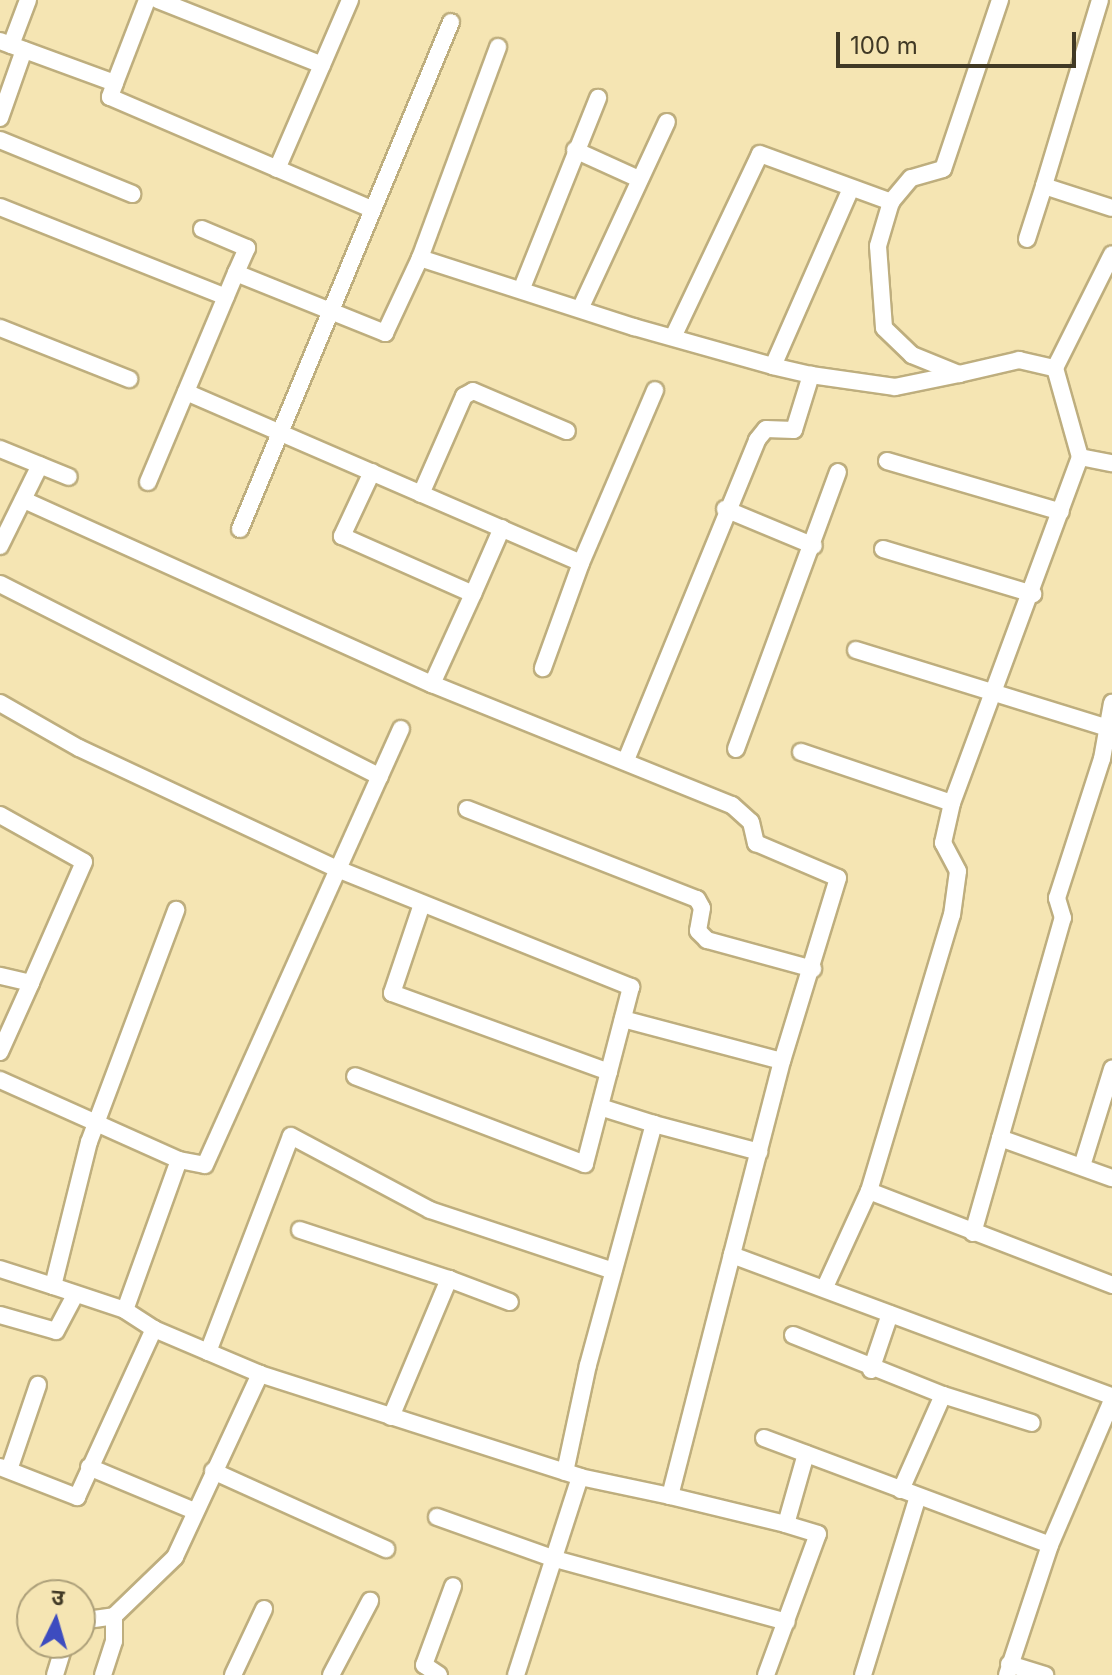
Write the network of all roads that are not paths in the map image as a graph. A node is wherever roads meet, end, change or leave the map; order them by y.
1 (28, 0) edge
2 (147, 0) edge
3 (158, 0) edge
4 (350, 0) edge
5 (1000, 0) edge
6 (1102, 0) edge
7 (1112, 2) edge
8 (451, 22) dead end
9 (12, 45) edge
10 (498, 47) dead end
11 (322, 65) junction
12 (115, 83) junction
13 (598, 98) dead end
14 (0, 118) edge
15 (667, 122) dead end
16 (0, 140) edge
17 (575, 150) junction
18 (277, 169) junction
19 (639, 179) junction
20 (1044, 186) junction
21 (851, 188) junction
22 (132, 194) dead end
23 (891, 202) junction
24 (0, 207) edge
25 (1112, 208) edge
26 (371, 209) junction
27 (202, 229) dead end
28 (1027, 239) dead end
29 (1112, 254) edge
30 (420, 258) junction
31 (236, 273) junction
32 (522, 288) junction
33 (226, 297) junction
34 (581, 307) junction
35 (329, 311) junction
36 (0, 328) edge
37 (674, 335) junction
38 (773, 366) junction
39 (1055, 368) junction
40 (959, 374) junction
41 (811, 375) junction
42 (129, 379) dead end
43 (655, 390) dead end
44 (186, 392) junction
45 (567, 431) dead end
46 (280, 433) junction
47 (0, 449) edge
48 (1080, 457) junction
49 (887, 461) dead end
50 (1112, 463) edge
51 (40, 465) junction
52 (372, 472) junction
53 (838, 472) dead end
54 (69, 477) dead end
55 (148, 482) dead end
56 (421, 494) junction
57 (24, 500) junction
58 (725, 509) junction
59 (1061, 512) junction
60 (502, 528) junction
61 (240, 529) dead end
62 (0, 546) edge
63 (814, 546) junction
64 (883, 549) dead end
65 (581, 563) junction
66 (0, 584) edge
67 (473, 594) junction
68 (1033, 594) junction
69 (856, 650) dead end
70 (543, 668) dead end
71 (432, 684) junction
72 (994, 695) junction
73 (0, 703) edge
74 (1112, 703) edge
75 (1104, 727) junction
76 (401, 729) dead end
77 (736, 749) dead end
78 (801, 752) dead end
79 (626, 760) junction
80 (380, 777) junction
81 (952, 803) junction
82 (467, 809) dead end
83 (1, 817) edge
84 (340, 870) junction
85 (422, 904) junction
86 (176, 910) dead end
87 (813, 969) junction
88 (0, 976) edge
89 (31, 983) junction
90 (623, 1019) junction
91 (0, 1052) edge
92 (782, 1061) junction
93 (1112, 1069) edge
94 (609, 1072) junction
95 (355, 1076) dead end
96 (0, 1080) edge
97 (600, 1107) junction
98 (97, 1121) junction
99 (654, 1124) junction
100 (1000, 1138) junction
101 (759, 1152) junction
102 (179, 1160) junction
103 (1082, 1166) junction
104 (1112, 1178) edge
105 (869, 1191) junction
106 (300, 1230) dead end
107 (973, 1233) junction
108 (732, 1255) junction
109 (0, 1269) edge
110 (613, 1271) junction
111 (449, 1279) junction
112 (1112, 1285) edge
113 (53, 1286) junction
114 (825, 1287) junction
115 (75, 1296) junction
116 (510, 1302) dead end
117 (125, 1310) junction
118 (890, 1314) junction
119 (0, 1315) edge
120 (154, 1329) junction
121 (793, 1335) dead end
122 (208, 1352) junction
123 (871, 1370) junction
124 (260, 1374) junction
125 (38, 1385) dead end
126 (943, 1395) junction
127 (1112, 1398) edge
128 (391, 1417) junction
129 (1032, 1423) dead end
130 (764, 1438) dead end
131 (806, 1454) junction
132 (89, 1467) junction
133 (4, 1468) edge
134 (213, 1471) junction
135 (572, 1475) junction
136 (901, 1490) junction
137 (670, 1496) junction
138 (918, 1496) junction
139 (194, 1511) junction
140 (437, 1517) dead end
141 (786, 1524) junction
142 (1050, 1545) junction
143 (386, 1549) dead end
144 (555, 1559) junction
145 (453, 1586) dead end
146 (370, 1601) dead end
147 (264, 1609) dead end
148 (114, 1616) junction
149 (96, 1619) edge
150 (787, 1622) junction
151 (1008, 1670) edge
152 (103, 1675) edge
153 (233, 1675) edge
154 (331, 1675) edge
155 (439, 1675) edge
156 (516, 1675) edge
157 (766, 1675) edge
158 (863, 1675) edge
159 (1045, 1675) edge

1 - 9 street
2 - 12 street
3 - 11 street
4 - 11 street
5 - 23 street
6 - 7 street
6 - 20 street
8 - 26 street
9 - 12 street
9 - 14 street
10 - 30 street
11 - 18 street
12 - 18 street
13 - 17 street
15 - 19 street
16 - 22 street
17 - 19 street
17 - 32 street
18 - 26 street
19 - 34 street
20 - 25 street
20 - 28 street
21 - 23 street
21 - 37 street
21 - 38 street
23 - 40 street
24 - 33 street
26 - 35 street
27 - 31 street
29 - 39 street
30 - 32 street
30 - 35 street
31 - 33 street
31 - 35 street
32 - 34 street
33 - 44 street
34 - 37 street
35 - 46 street
36 - 42 street
37 - 38 street
38 - 41 street
39 - 40 street
39 - 48 street
40 - 41 street
41 - 58 street
43 - 65 street
44 - 46 street
44 - 55 street
45 - 56 street
46 - 52 street
46 - 61 street
47 - 51 street
48 - 50 street
48 - 59 street
49 - 59 street
51 - 54 street
51 - 57 street
52 - 56 street
52 - 67 street
53 - 63 street
56 - 60 street
57 - 62 street
57 - 71 street
58 - 63 street
58 - 79 street
59 - 68 street
60 - 65 street
60 - 67 street
63 - 77 street
64 - 68 street
65 - 70 street
66 - 80 street
67 - 71 street
68 - 72 street
69 - 72 street
71 - 79 street
72 - 75 street
72 - 81 street
73 - 84 street
74 - 75 street
75 - 100 street
76 - 80 street
78 - 81 street
79 - 87 street
80 - 84 street
81 - 105 street
82 - 87 street
83 - 89 street
84 - 85 street
84 - 102 street
85 - 90 street
85 - 94 street
86 - 98 street
87 - 92 street
88 - 89 street
89 - 91 street
90 - 92 street
90 - 94 street
92 - 101 street
93 - 103 street
94 - 97 street
95 - 97 street
96 - 98 street
97 - 99 street
98 - 102 street
98 - 113 street
99 - 101 street
99 - 110 street
100 - 103 street
100 - 107 street
101 - 108 street
102 - 117 street
103 - 104 street
105 - 107 street
105 - 114 street
106 - 111 street
107 - 112 street
108 - 114 street
108 - 137 street
109 - 113 street
110 - 122 street
110 - 135 street
111 - 116 street
111 - 128 street
113 - 115 street
114 - 118 street
115 - 117 street
115 - 119 street
117 - 120 street
118 - 123 street
118 - 127 street
120 - 122 street
120 - 132 street
121 - 123 street
122 - 124 street
123 - 126 street
124 - 128 street
124 - 134 street
125 - 133 street
126 - 129 street
126 - 136 street
127 - 142 street
128 - 135 street
130 - 131 street
131 - 136 street
131 - 141 street
132 - 133 street
132 - 139 street
134 - 139 street
134 - 143 street
135 - 137 street
135 - 144 street
136 - 138 street
137 - 141 street
138 - 142 street
138 - 158 street
139 - 148 street
140 - 144 street
141 - 150 street
142 - 151 street
144 - 150 street
144 - 156 street
145 - 155 street
146 - 154 street
147 - 153 street
148 - 149 street
148 - 152 street
150 - 157 street
151 - 159 street

